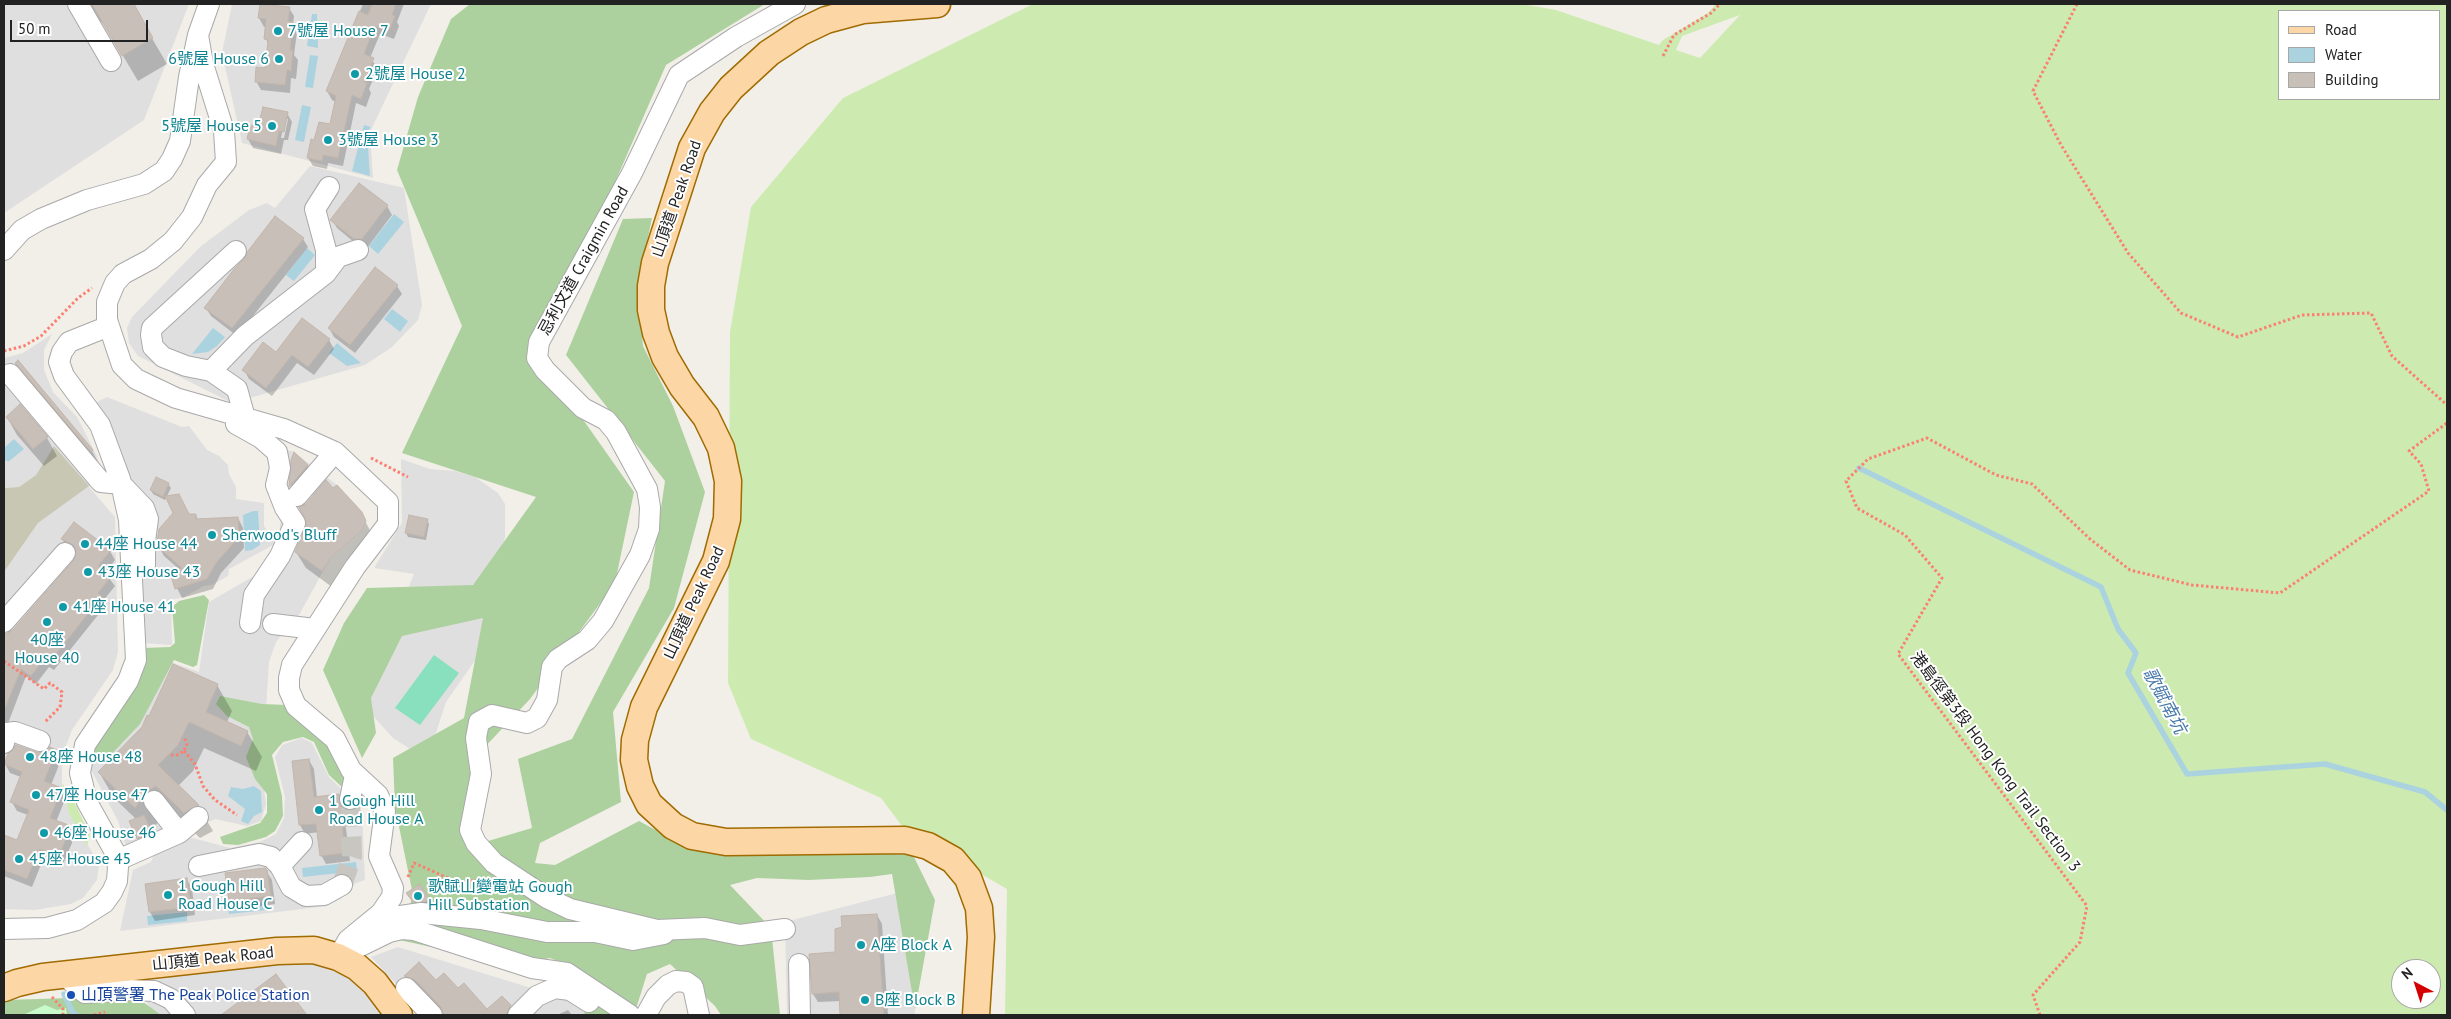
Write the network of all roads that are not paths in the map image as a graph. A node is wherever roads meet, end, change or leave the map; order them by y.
1 (78, 4) edge
2 (209, 4) edge
3 (795, 4) edge
4 (937, 4) edge
5 (198, 35) junction
6 (111, 61) dead end
7 (329, 187) dead end
8 (4, 250) edge
9 (358, 250) dead end
10 (236, 251) dead end
11 (326, 272) junction
12 (109, 326) junction
13 (212, 371) junction
14 (10, 374) dead end
15 (214, 409) junction
16 (245, 418) junction
17 (335, 452) junction
18 (121, 484) junction
19 (297, 496) dead end
20 (65, 553) dead end
21 (4, 622) edge
22 (250, 622) dead end
23 (273, 624) dead end
24 (315, 629) junction
25 (40, 741) road end
26 (4, 742) edge
27 (355, 775) junction
28 (350, 799) tunnel mouth
29 (154, 801) dead end
30 (198, 816) dead end
31 (179, 833) junction
32 (302, 842) dead end
33 (118, 860) junction
34 (199, 866) dead end
35 (280, 866) junction
36 (342, 885) dead end
37 (373, 920) junction
38 (785, 929) dead end
39 (4, 930) edge
40 (678, 930) junction
41 (338, 957) junction
42 (799, 964) dead end
43 (71, 974) junction
44 (4, 988) edge
45 (406, 988) dead end
46 (185, 1015) edge
47 (399, 1015) edge
48 (432, 1015) edge
49 (518, 1015) edge
50 (606, 1015) edge
51 (630, 1015) edge
52 (646, 1015) edge
53 (699, 1015) edge
54 (800, 1015) edge
55 (976, 1015) edge

1 - 6 street
2 - 5 street
3 - 40 street, 忌利文道 Craigmin Road
4 - 55 main road, 山頂道 Peak Road
5 - 8 street
5 - 12 street
7 - 11 street
9 - 11 street
10 - 13 street
11 - 13 street
12 - 15 street
12 - 18 street
13 - 16 street
14 - 18 street
15 - 16 street
15 - 22 street
16 - 17 street
17 - 19 street
17 - 24 street
18 - 33 street
20 - 21 street
23 - 24 street
24 - 27 street
25 - 26 street
27 - 28 street
27 - 37 street
29 - 31 street
30 - 31 street
31 - 33 street
32 - 35 street
33 - 39 street
34 - 35 street
35 - 36 street
37 - 40 street
37 - 41 street
38 - 40 street
41 - 43 main road, 山頂道 Peak Road
41 - 47 main road, 山頂道 Peak Road
41 - 51 street
42 - 54 street
43 - 44 main road, 山頂道 Peak Road
43 - 46 street
45 - 48 street
49 - 50 street
52 - 53 street

